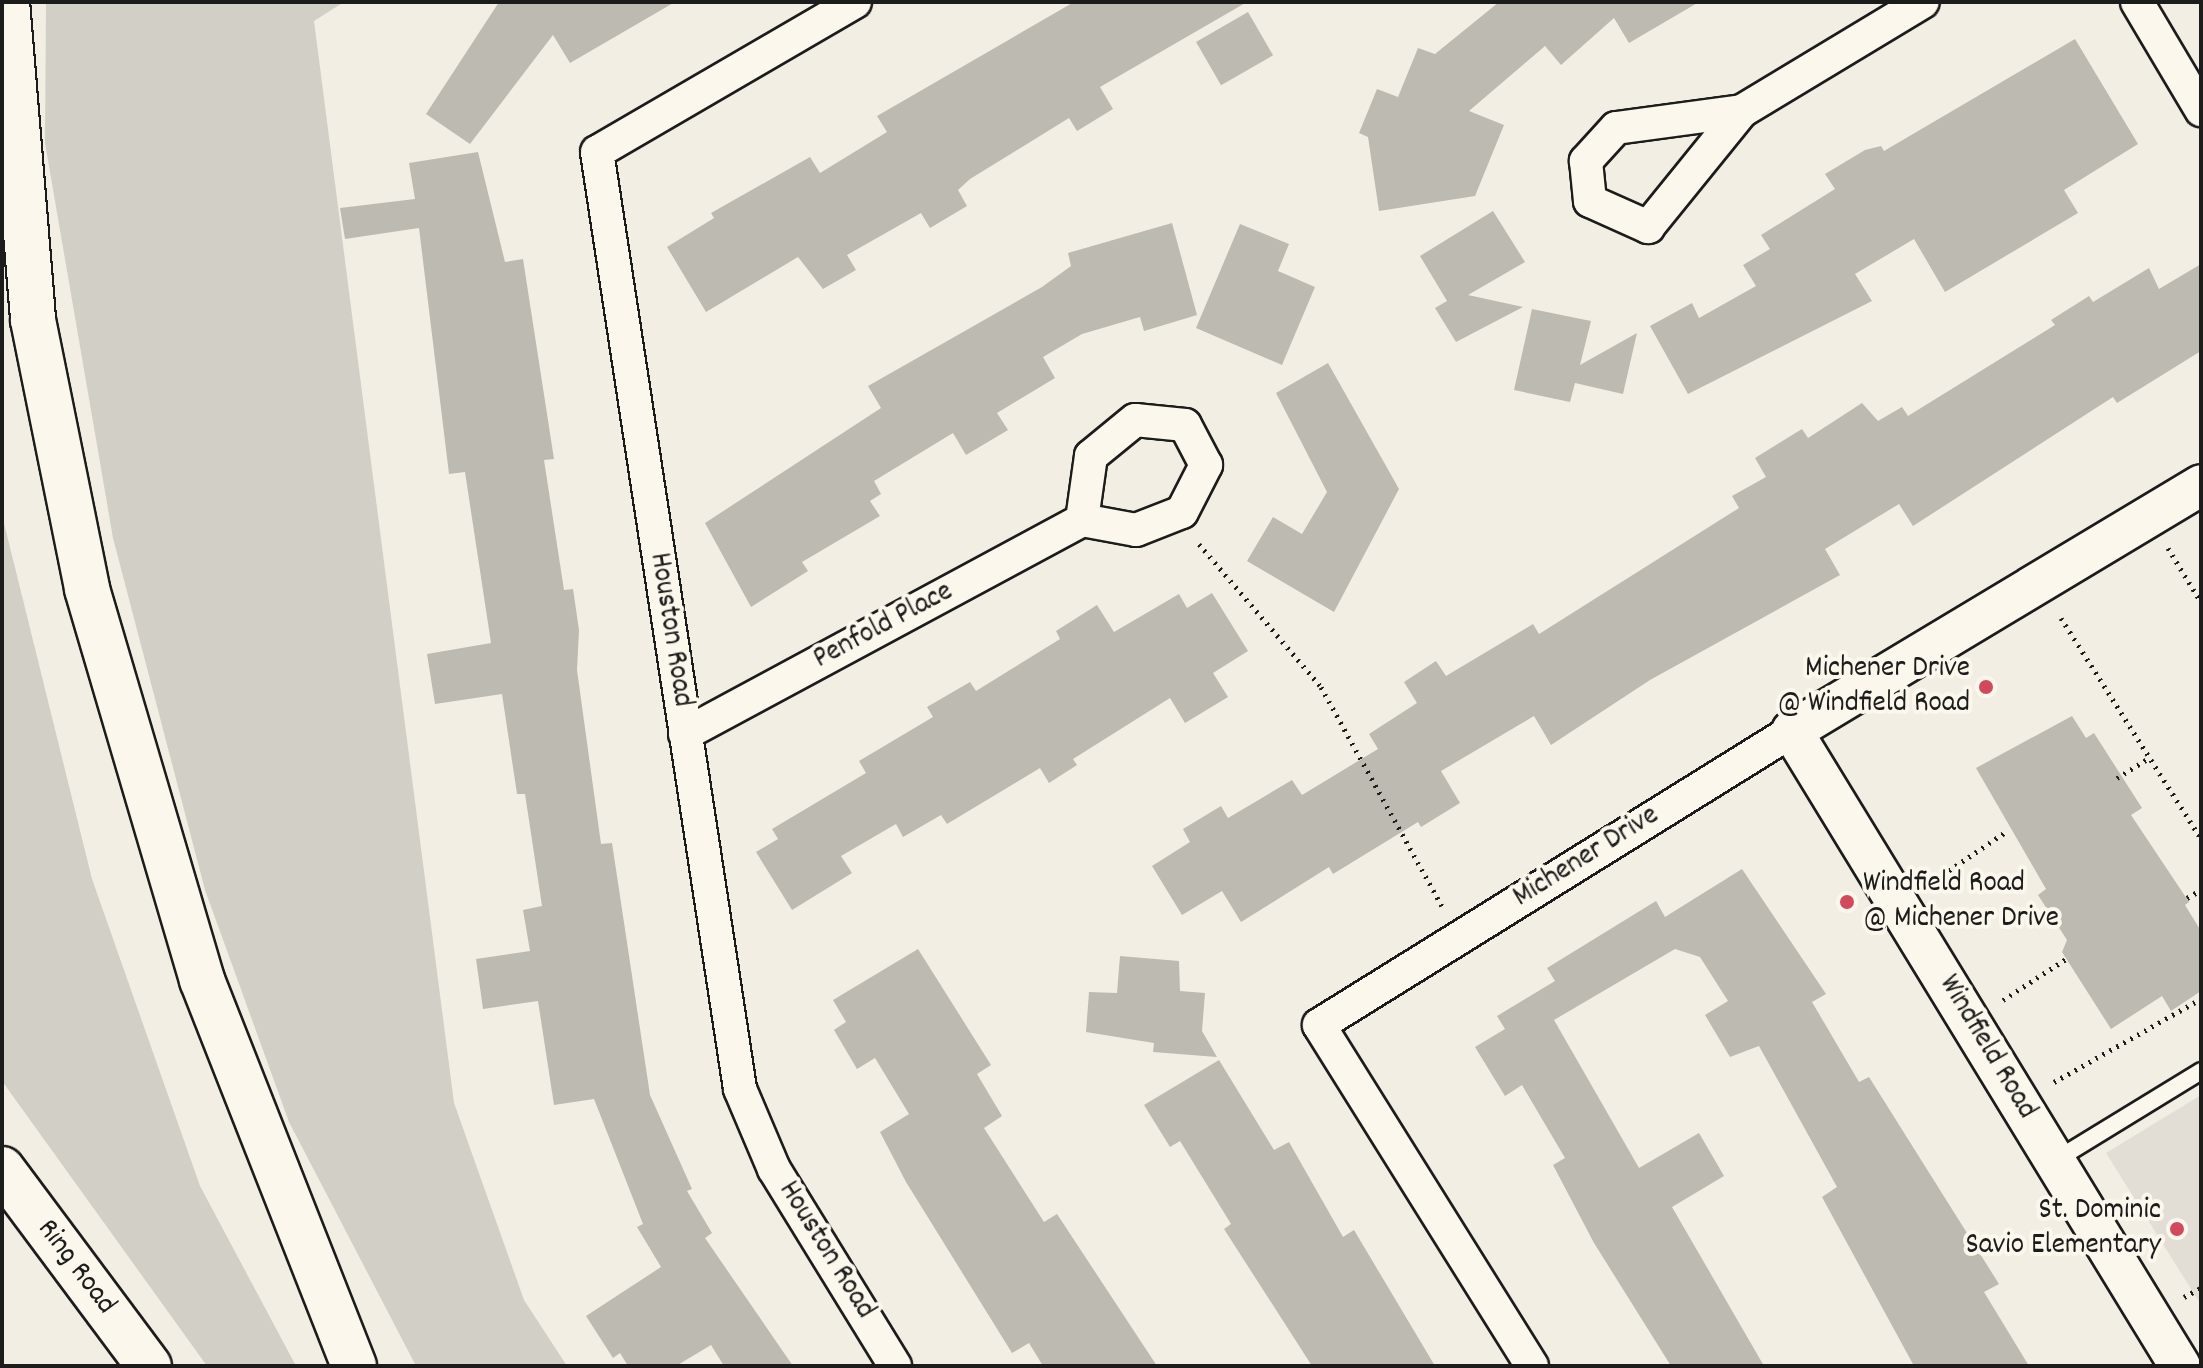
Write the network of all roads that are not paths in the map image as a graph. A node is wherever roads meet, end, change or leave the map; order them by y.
1 (7, 2) edge
2 (855, 2) edge
3 (1923, 2) edge
4 (2137, 2) edge
5 (2201, 110) edge
6 (1742, 111) junction
7 (2, 227) edge
8 (33, 320) junction
9 (2201, 485) edge
10 (1082, 520) junction
11 (1792, 731) junction
12 (685, 734) junction
13 (2201, 1071) edge
14 (2055, 1161) junction
15 (2, 1169) edge
16 (149, 1366) edge
17 (354, 1366) edge
18 (895, 1366) edge
19 (1532, 1366) edge
20 (2180, 1366) edge

1 - 8 highway
2 - 12 street, Houston Road
3 - 6 street
4 - 5 street
6 - 6 street
7 - 8 highway
8 - 17 highway
9 - 11 street, Michener Drive
10 - 10 street
10 - 12 street, Penfold Place
11 - 14 street, Windfield Road
11 - 19 street, Michener Drive
12 - 18 street, Houston Road
13 - 14 lane
14 - 20 street, Windfield Road
15 - 16 highway, Ring Road

